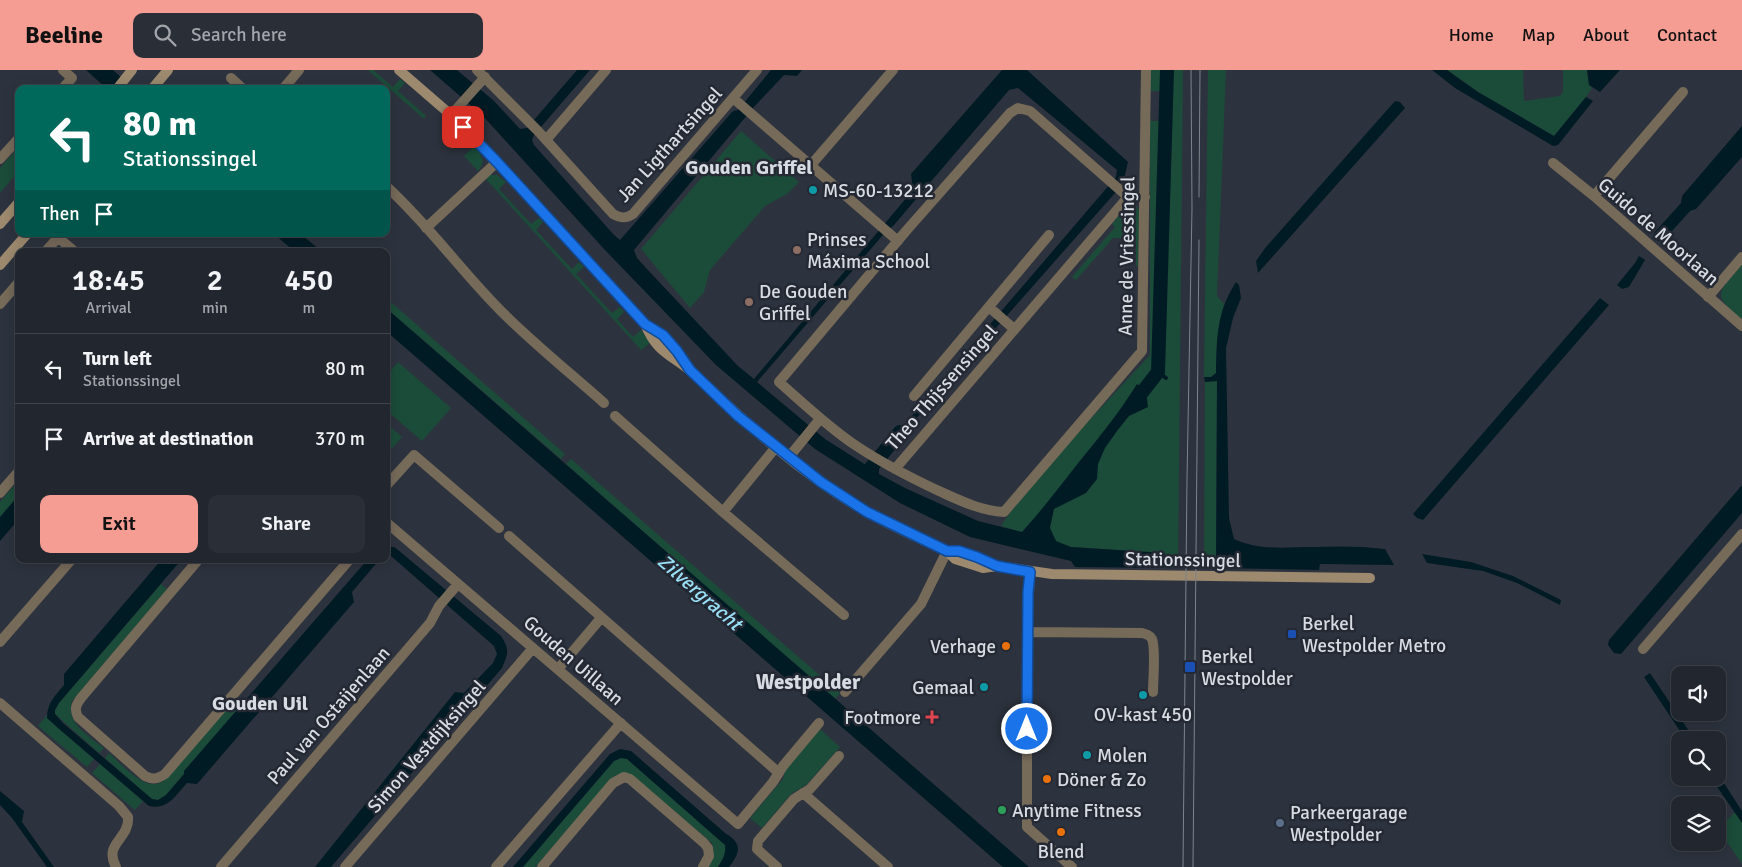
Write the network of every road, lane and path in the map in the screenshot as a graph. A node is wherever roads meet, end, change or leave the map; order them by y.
1 (63, 70) edge
2 (168, 70) edge
3 (299, 70) edge
4 (399, 70) edge
5 (606, 70) edge
6 (757, 70) edge
7 (893, 70) edge
8 (1146, 70) edge
9 (130, 73) edge
10 (481, 73) edge
11 (231, 78) dead end
12 (66, 85) edge
13 (120, 85) edge
14 (155, 85) edge
15 (239, 85) edge
16 (286, 85) edge
17 (1683, 92) dead end
18 (737, 102) junction
19 (451, 115) junction
20 (546, 140) junction
21 (15, 142) edge
22 (0, 159) edge
23 (497, 162) junction
24 (1552, 163) dead end
25 (811, 165) junction
26 (390, 190) edge
27 (1594, 196) junction
28 (1128, 197) junction
29 (1145, 197) junction
30 (15, 207) edge
31 (0, 224) edge
32 (426, 228) junction
33 (1049, 235) dead end
34 (24, 237) edge
35 (56, 237) edge
36 (59, 237) edge
37 (898, 241) junction
38 (48, 248) edge
39 (71, 248) edge
40 (1742, 257) edge
41 (0, 265) edge
42 (15, 287) edge
43 (1708, 297) junction
44 (0, 304) edge
45 (993, 310) junction
46 (1742, 326) edge
47 (1014, 329) junction
48 (914, 396) dead end
49 (604, 403) dead end
50 (615, 416) dead end
51 (820, 419) junction
52 (776, 447) junction
53 (789, 457) junction
54 (895, 468) junction
55 (15, 476) edge
56 (390, 482) edge
57 (0, 493) edge
58 (723, 512) junction
59 (390, 526) edge
60 (499, 528) dead end
61 (1742, 534) edge
62 (508, 536) dead end
63 (947, 551) junction
64 (69, 563) edge
65 (196, 563) edge
66 (347, 563) edge
67 (1030, 572) junction
68 (1370, 578) dead end
69 (455, 588) junction
70 (844, 614) dead end
71 (601, 618) junction
72 (1028, 632) junction
73 (0, 642) edge
74 (533, 648) junction
75 (1643, 648) dead end
76 (558, 669) junction
77 (845, 692) dead end
78 (1153, 692) dead end
79 (0, 703) edge
80 (621, 723) junction
81 (819, 723) dead end
82 (840, 756) dead end
83 (779, 773) junction
84 (803, 793) junction
85 (116, 867) edge
86 (221, 867) edge
87 (345, 867) edge
88 (496, 867) edge
89 (542, 867) edge
90 (703, 867) edge
91 (777, 867) edge
92 (888, 867) edge
93 (1072, 867) edge

1 - 12 street
2 - 14 street
3 - 16 street
4 - 19 street, Stationssingel
5 - 20 street
6 - 18 street, Jan Ligthartsingel
7 - 25 street
8 - 29 street, Anne de Vriessingel
9 - 13 street
10 - 19 street
10 - 20 street
11 - 15 street
17 - 27 street
18 - 20 street, Jan Ligthartsingel
18 - 25 street
19 - 23 street, Stationssingel
21 - 22 street
23 - 32 street
23 - 52 street, Stationssingel
24 - 27 street, Guido de Moorlaan
25 - 37 street
26 - 32 street
27 - 43 street, Guido de Moorlaan
28 - 29 street
28 - 37 street
28 - 47 street, Theo Thijssensingel
29 - 54 street, Anne de Vriessingel
30 - 31 street
32 - 49 street
33 - 45 street, Theo Thijssensingel
34 - 41 street
35 - 38 street
36 - 39 street
37 - 51 street
40 - 43 street
42 - 44 street
43 - 46 street, Guido de Moorlaan
45 - 47 street, Theo Thijssensingel
45 - 48 street, Theo Thijssensingel
47 - 54 street, Theo Thijssensingel
50 - 58 street
51 - 53 street
51 - 54 street
52 - 53 street, Stationssingel
52 - 58 street
53 - 63 street, Stationssingel
55 - 57 street
56 - 60 street
58 - 70 street
59 - 69 street, Gouden Uillaan
61 - 75 street
62 - 71 street
63 - 67 street, Stationssingel
63 - 77 street
64 - 73 street
65 - 66 street
67 - 68 street, Stationssingel
67 - 72 street
69 - 74 street, Gouden Uillaan
69 - 86 street, Paul van Ostaijenlaan
71 - 76 street
71 - 83 street
72 - 78 street
72 - 93 street
74 - 76 street, Gouden Uillaan
74 - 87 street, Simon Vestdijksingel
76 - 80 street, Gouden Uillaan
79 - 85 street
80 - 83 street, Gouden Uillaan
80 - 88 street
81 - 83 street
82 - 84 street
84 - 91 street
84 - 92 street
89 - 90 street

